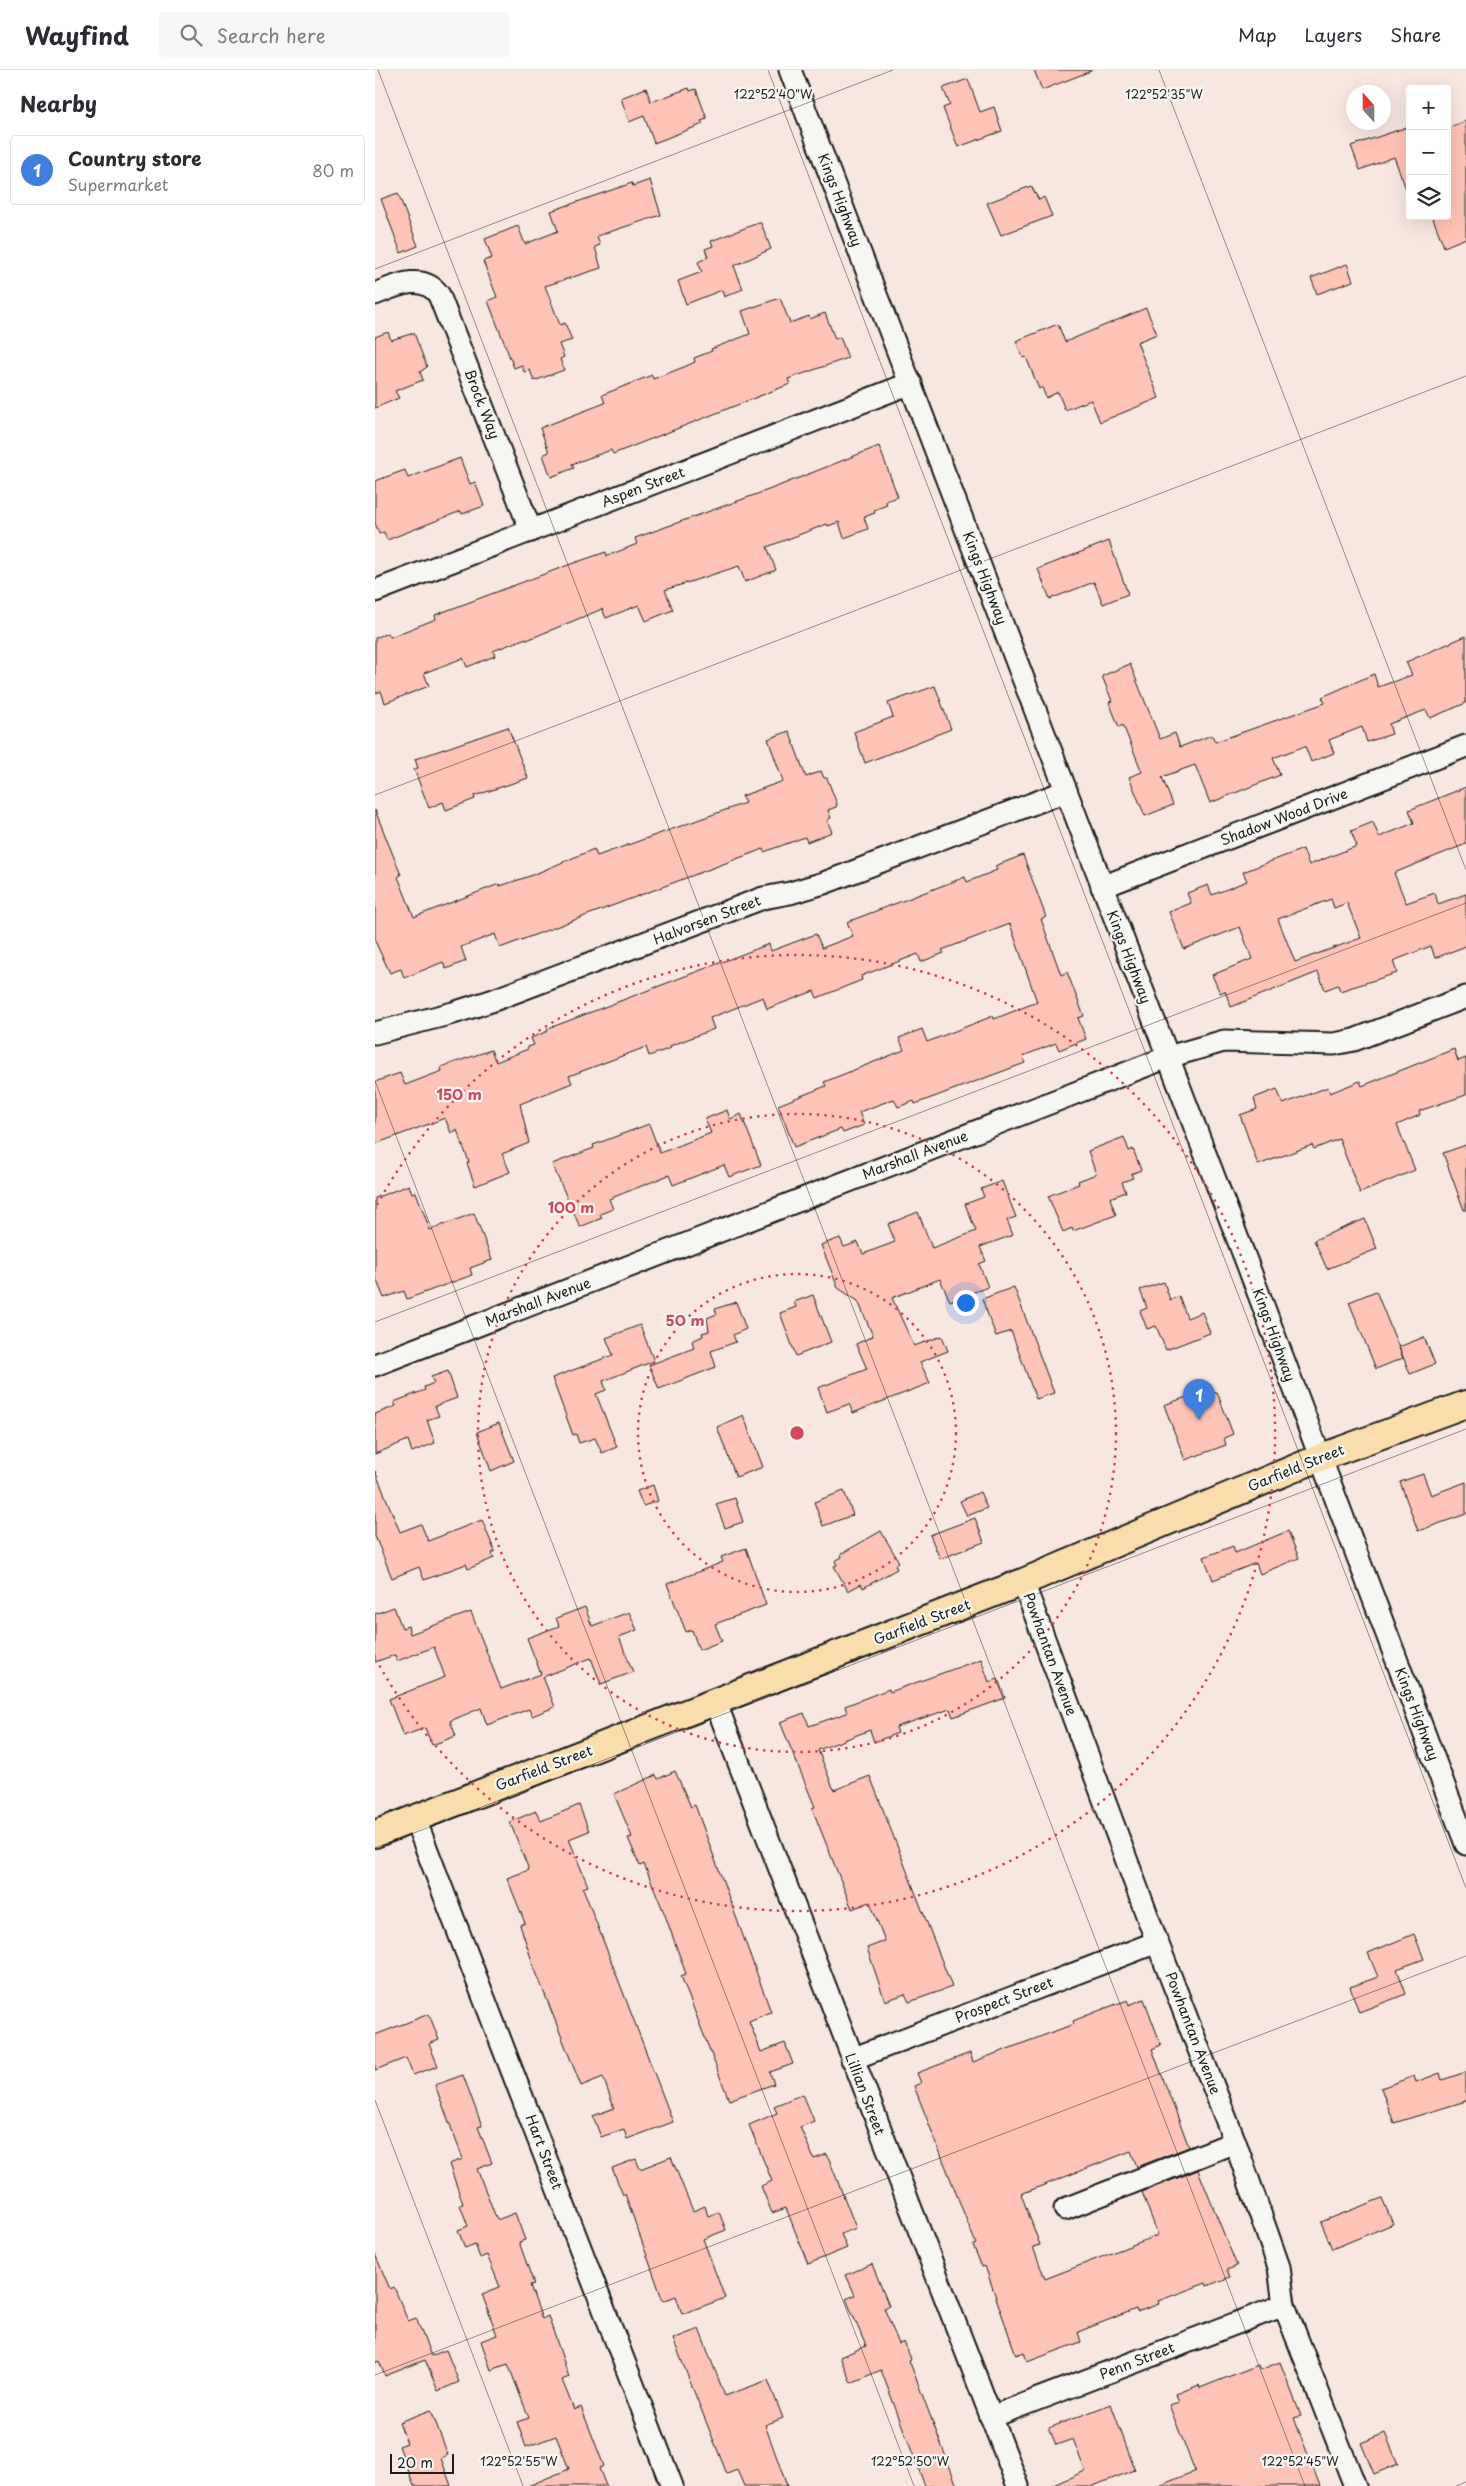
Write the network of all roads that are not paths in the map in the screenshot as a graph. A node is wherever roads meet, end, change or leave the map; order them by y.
1 (790, 70) edge
2 (375, 294) edge
3 (911, 383) junction
4 (531, 531) junction
5 (375, 591) edge
6 (1466, 746) edge
7 (1066, 791) junction
8 (1103, 887) junction
9 (1466, 997) edge
10 (375, 1033) edge
11 (1167, 1057) junction
12 (375, 1365) edge
13 (1466, 1404) edge
14 (1319, 1458) junction
15 (1023, 1582) junction
16 (715, 1702) junction
17 (415, 1819) junction
18 (375, 1834) edge
19 (1466, 1844) edge
20 (1157, 1942) junction
21 (852, 2059) junction
22 (1235, 2142) junction
23 (1065, 2209) dead end
24 (1284, 2305) junction
25 (991, 2418) junction
26 (672, 2486) edge
27 (1018, 2486) edge
28 (1355, 2486) edge

1 - 3 street, Kings Highway
2 - 4 street, Brock Way
3 - 4 street, Aspen Street
3 - 7 street, Kings Highway
4 - 5 street, Aspen Street
6 - 8 street, Shadow Wood Drive
7 - 8 street, Kings Highway
7 - 10 street, Halvorsen Street
8 - 11 street, Kings Highway
9 - 11 street, Marshall Avenue
11 - 12 street, Marshall Avenue
11 - 14 street, Kings Highway
13 - 14 main road, Garfield Street
14 - 15 main road, Garfield Street
14 - 19 street, Kings Highway
15 - 16 main road, Garfield Street
15 - 20 street, Powhantan Avenue
16 - 17 main road, Garfield Street
16 - 21 street, Lillian Street
17 - 18 main road, Garfield Street
17 - 26 street, Hart Street
20 - 21 street, Prospect Street
20 - 22 street, Powhantan Avenue
21 - 25 street, Lillian Street
22 - 23 street
22 - 24 street, Powhantan Avenue
24 - 25 street, Penn Street
24 - 28 street, Powhantan Avenue
25 - 27 street, Lillian Street

